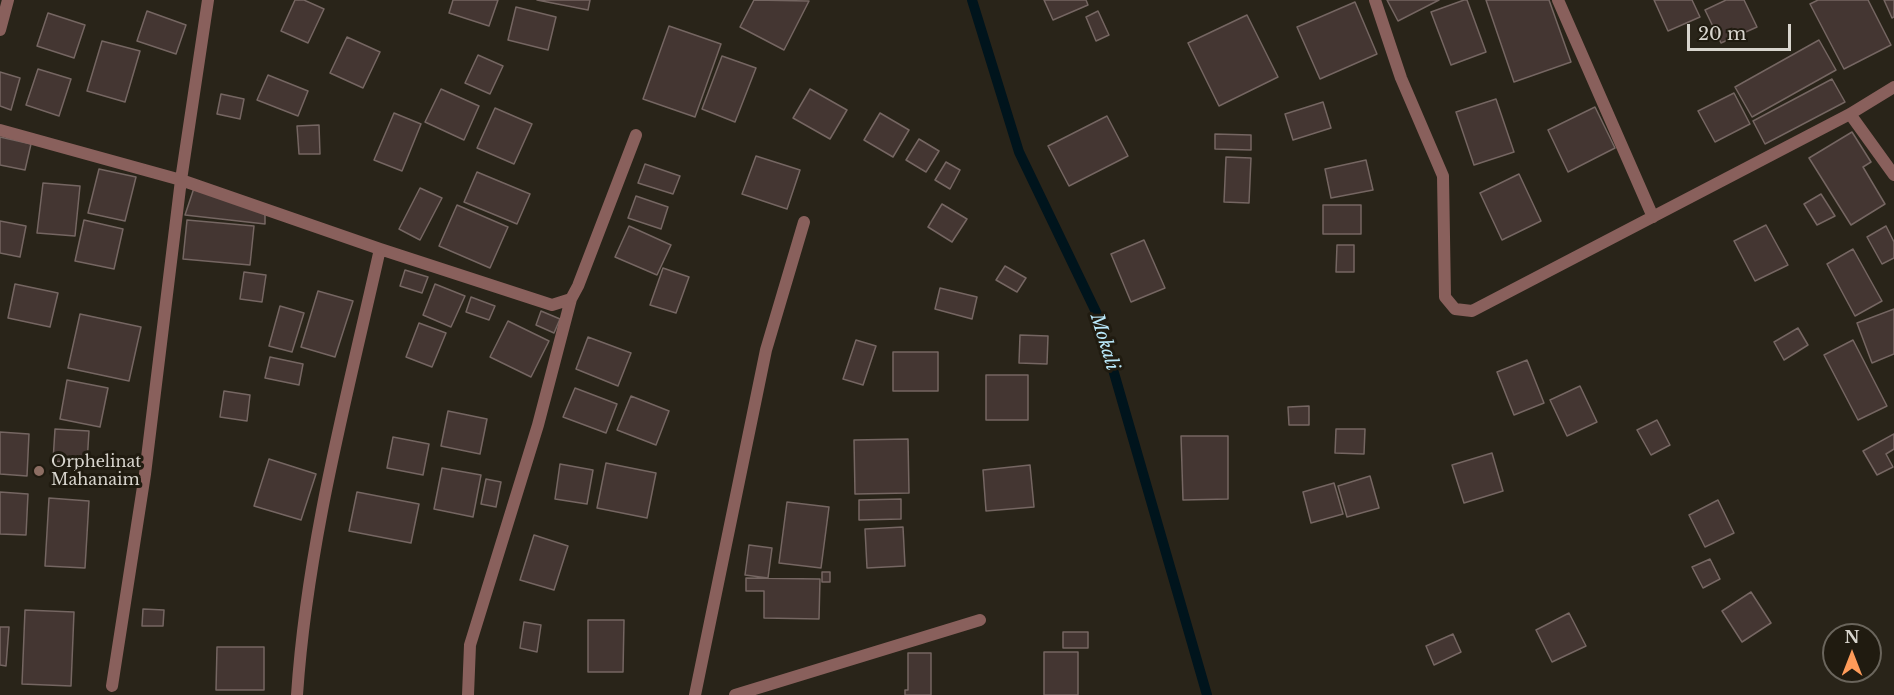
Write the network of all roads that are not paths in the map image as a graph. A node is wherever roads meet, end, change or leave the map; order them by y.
1 (8, 0) edge
2 (208, 0) edge
3 (1375, 0) edge
4 (1558, 0) edge
5 (0, 30) edge
6 (1894, 87) edge
7 (1850, 114) junction
8 (0, 130) edge
9 (636, 135) dead end
10 (1894, 176) edge
11 (181, 180) junction
12 (1653, 217) junction
13 (804, 222) dead end
14 (380, 249) junction
15 (571, 298) junction
16 (980, 620) dead end
17 (111, 686) dead end
18 (297, 695) edge
19 (468, 695) edge
20 (695, 695) edge
21 (735, 695) edge

1 - 5 street
2 - 11 street
3 - 12 street
4 - 12 street
6 - 7 street
7 - 10 street
7 - 12 street
8 - 11 street
9 - 15 street
11 - 14 street
11 - 17 street
13 - 20 street
14 - 15 street
14 - 18 street
15 - 19 street
16 - 21 street

